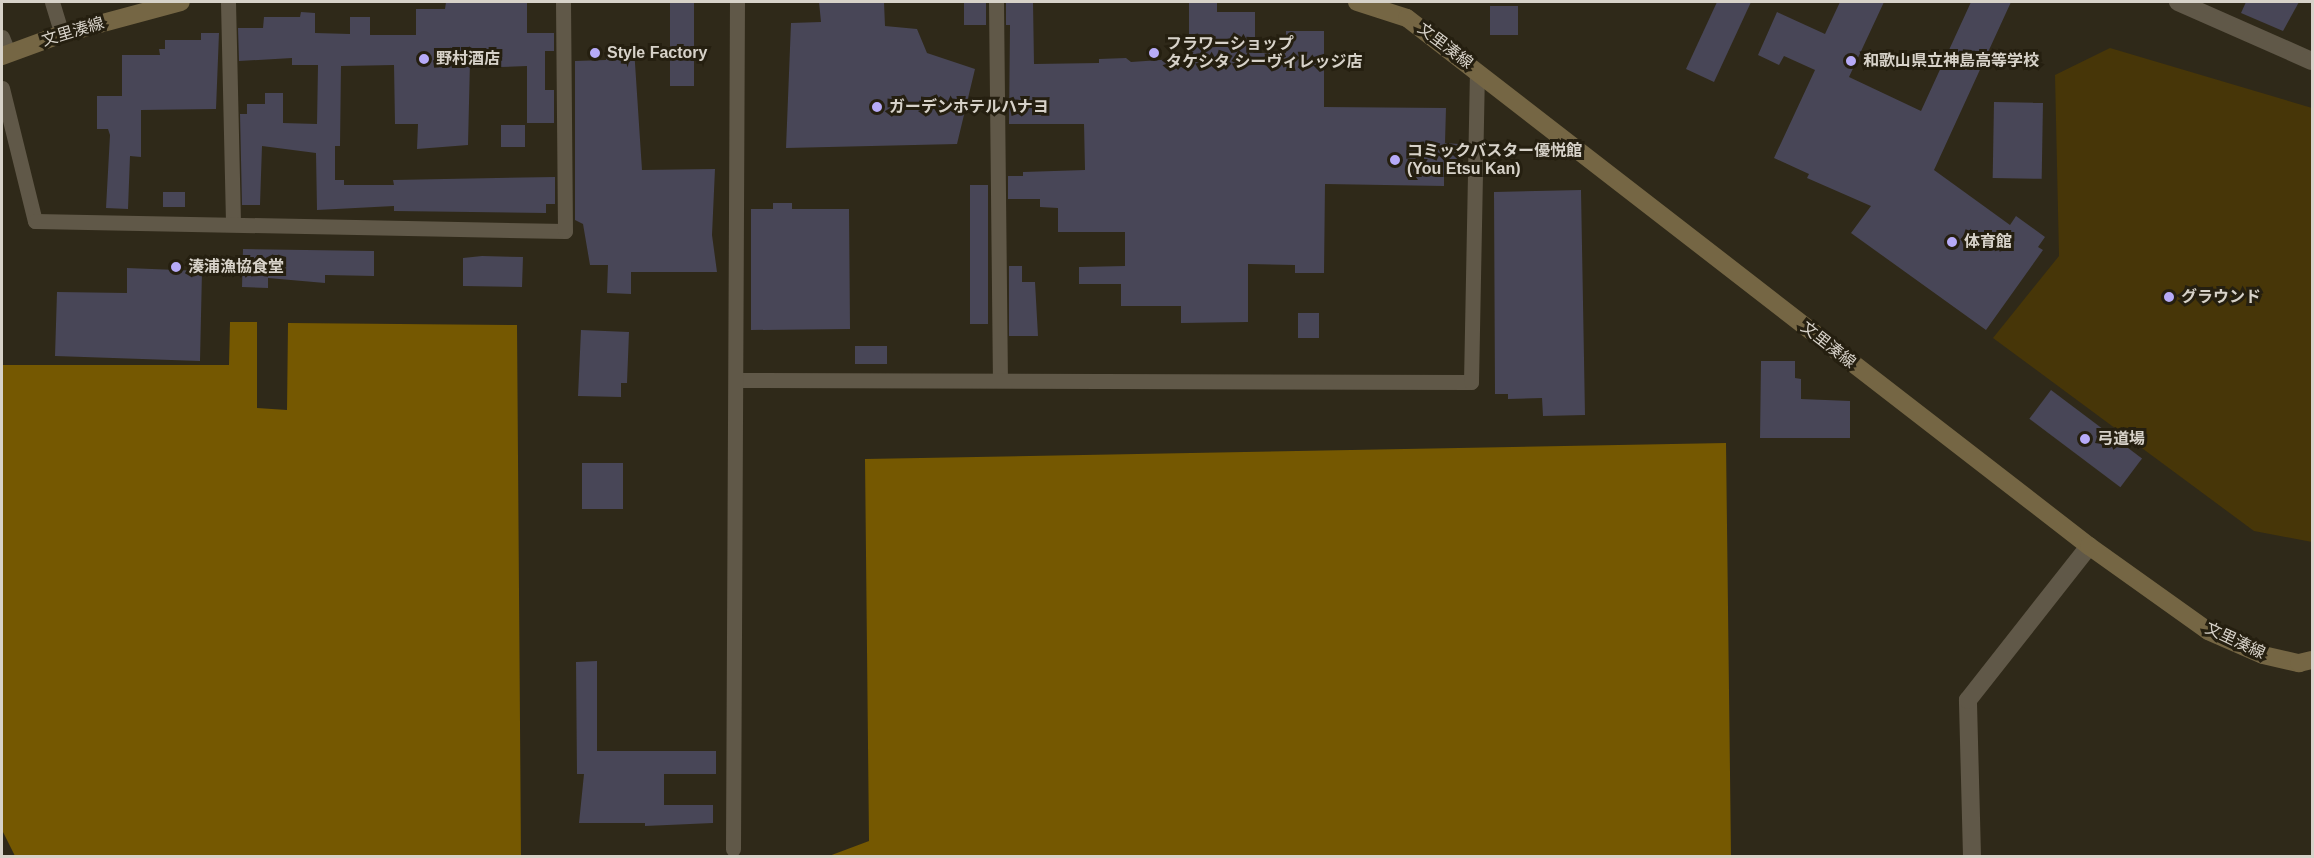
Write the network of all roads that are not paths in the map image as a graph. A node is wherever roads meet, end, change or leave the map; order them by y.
1 (52, 2) edge
2 (181, 2) edge
3 (228, 2) edge
4 (563, 2) edge
5 (737, 2) edge
6 (996, 2) edge
7 (1358, 2) edge
8 (2178, 2) edge
9 (62, 34) junction
10 (4, 49) edge
11 (2313, 61) edge
12 (1477, 70) junction
13 (2, 88) edge
14 (233, 223) junction
15 (999, 378) junction
16 (737, 380) junction
17 (2089, 546) junction
18 (2313, 660) edge
19 (733, 849) dead end
20 (1972, 856) edge

1 - 9 street
2 - 9 main road, 文里湊線
3 - 14 street
4 - 14 street
5 - 16 street
6 - 15 street
7 - 12 main road, 文里湊線
8 - 11 street
9 - 10 main road, 文里湊線
12 - 15 street
12 - 17 main road, 文里湊線
13 - 14 street
15 - 16 street
16 - 19 street
17 - 18 main road, 文里湊線
17 - 20 street

